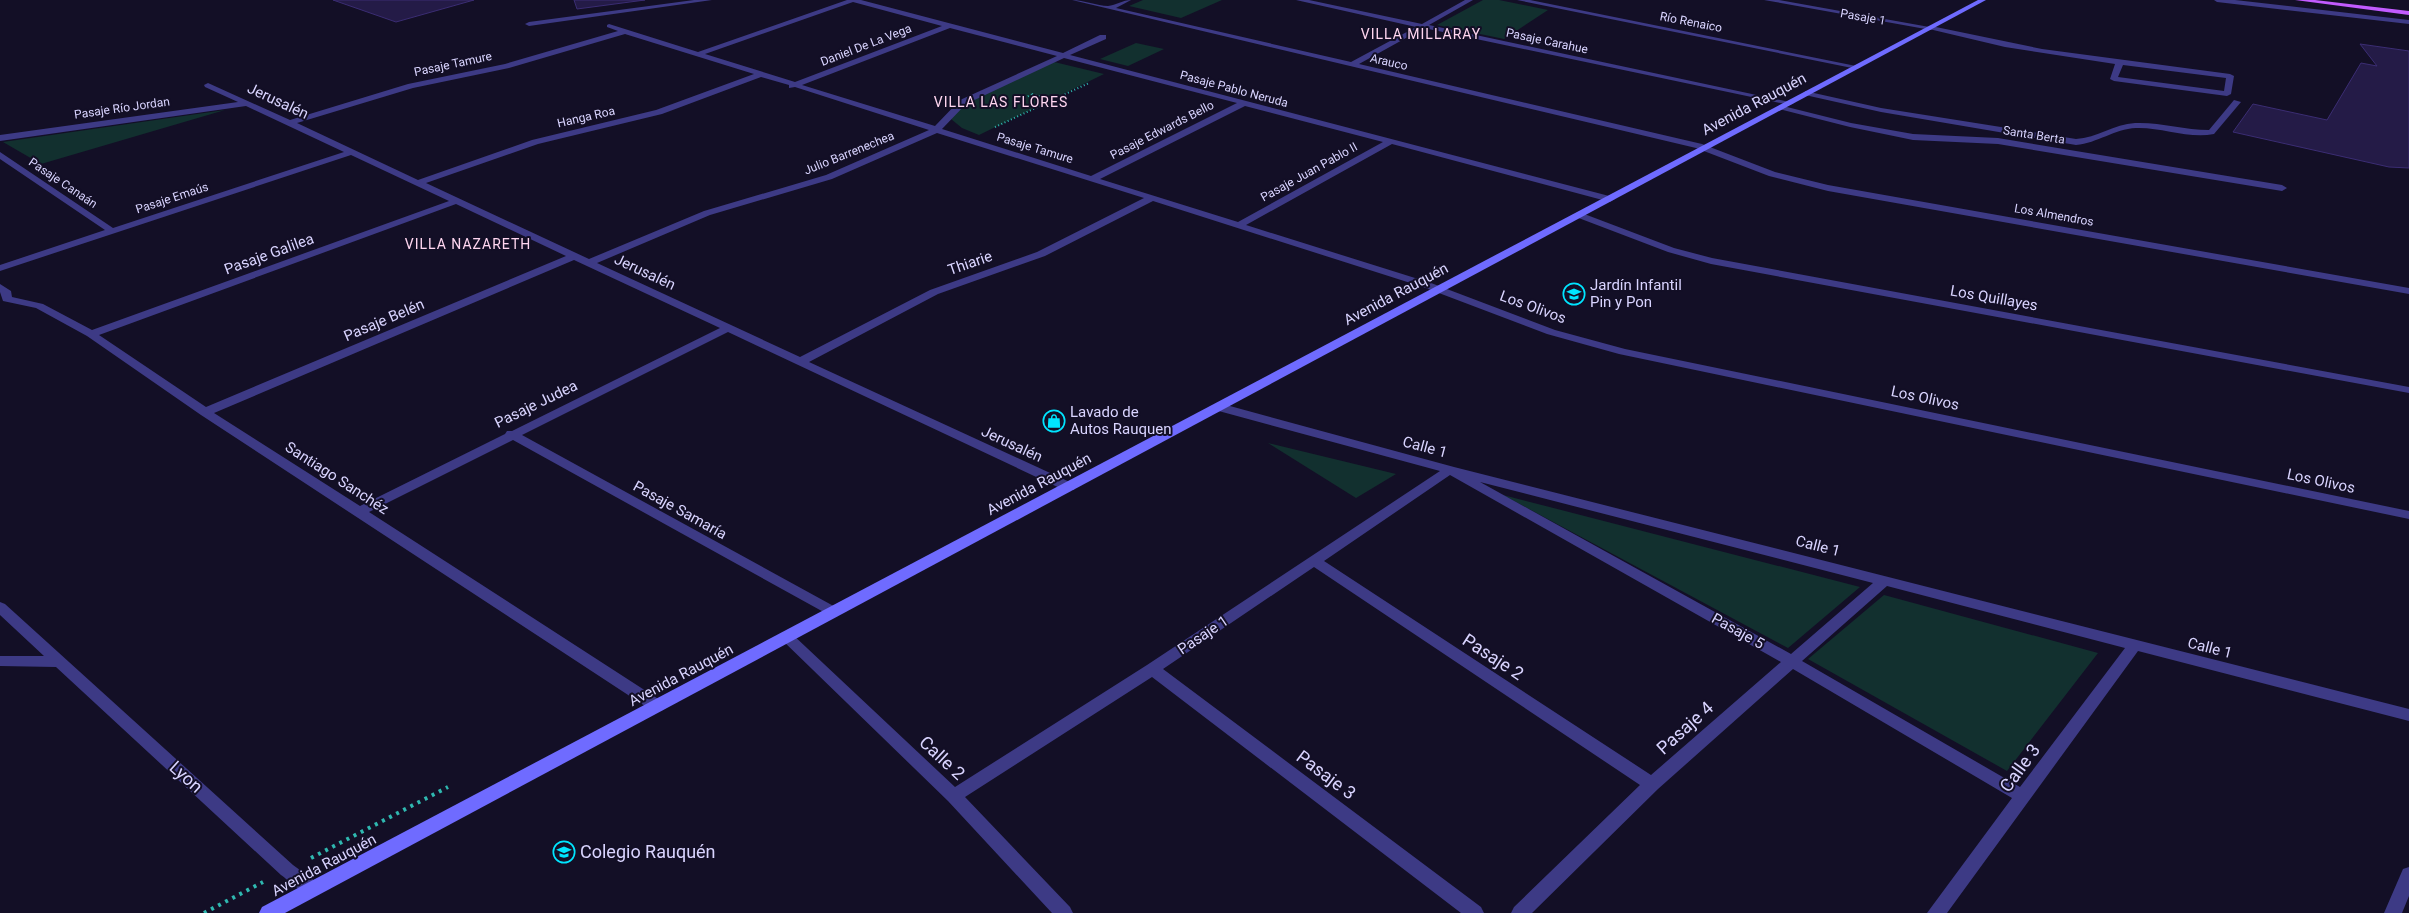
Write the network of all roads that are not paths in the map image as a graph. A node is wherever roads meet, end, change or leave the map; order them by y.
1 (709, 0) edge
2 (853, 0) edge
3 (1075, 0) edge
4 (1128, 0) edge
5 (1299, 0) edge
6 (1470, 0) edge
7 (1520, 0) edge
8 (1767, 0) edge
9 (1983, 0) edge
10 (2217, 0) edge
11 (2298, 0) edge
12 (2358, 0) edge
13 (2409, 6) edge
14 (1109, 8) junction
15 (2409, 13) edge
16 (592, 16) junction
17 (2409, 22) edge
18 (529, 24) dead end
19 (948, 26) junction
20 (1422, 26) junction
21 (1931, 28) junction
22 (623, 32) junction
23 (1103, 37) dead end
24 (696, 55) junction
25 (1063, 56) junction
26 (2120, 62) junction
27 (1352, 65) junction
28 (1857, 67) junction
29 (758, 75) junction
30 (208, 85) dead end
31 (792, 86) junction
32 (1808, 93) junction
33 (2237, 102) dead end
34 (248, 103) junction
35 (1244, 103) junction
36 (1786, 105) junction
37 (289, 123) junction
38 (936, 130) junction
39 (0, 138) edge
40 (1390, 141) junction
41 (1702, 147) junction
42 (352, 152) junction
43 (0, 155) edge
44 (1092, 180) junction
45 (418, 183) junction
46 (2282, 188) dead end
47 (1152, 198) junction
48 (1610, 199) junction
49 (457, 201) junction
50 (1579, 215) junction
51 (1239, 225) junction
52 (112, 231) junction
53 (575, 256) junction
54 (589, 262) junction
55 (0, 268) edge
56 (0, 286) edge
57 (1440, 289) junction
58 (2409, 291) edge
59 (4, 303) edge
60 (728, 328) junction
61 (91, 334) junction
62 (800, 362) junction
63 (2409, 390) edge
64 (1219, 407) junction
65 (205, 412) junction
66 (511, 434) junction
67 (1450, 470) junction
68 (1069, 487) junction
69 (359, 512) junction
70 (2409, 515) edge
71 (1314, 561) junction
72 (1885, 580) junction
73 (0, 607) edge
74 (834, 612) junction
75 (786, 637) junction
76 (2135, 646) junction
77 (0, 661) edge
78 (1791, 661) junction
79 (60, 662) junction
80 (1152, 669) junction
81 (657, 706) junction
82 (2409, 715) edge
83 (1652, 784) junction
84 (954, 796) junction
85 (2024, 797) junction
86 (2409, 874) edge
87 (313, 889) junction
88 (2400, 905) edge
89 (268, 913) edge
90 (1064, 913) edge
91 (1475, 913) edge
92 (1520, 913) edge
93 (1936, 913) edge

1 - 16 street
2 - 19 street, Pasaje Pablo Neruda
2 - 24 street
3 - 14 street, Arauco
4 - 14 street
5 - 20 street, Pasaje Carahue
6 - 20 street
7 - 28 street, Río Renaico
8 - 21 street, Pasaje 1
9 - 21 main road, Avenida Rauquén
10 - 17 street
11 - 15 main road
12 - 13 main road
14 - 27 street, Arauco
16 - 18 street
16 - 22 street, Pasaje Tamure
19 - 25 street, Pasaje Pablo Neruda
19 - 31 street, Daniel De La Vega
20 - 27 street
20 - 36 street, Pasaje Carahue
21 - 26 street, Pasaje 1
21 - 28 main road, Avenida Rauquén
22 - 24 street, Pasaje Tamure
22 - 37 street, Pasaje Tamure
23 - 25 street, Julio Barrenechea
24 - 29 street, Pasaje Tamure
25 - 35 street, Pasaje Pablo Neruda
25 - 38 street, Julio Barrenechea
26 - 26 street, Pasaje 1
27 - 41 street, Arauco
28 - 32 main road, Avenida Rauquén
29 - 31 street, Pasaje Tamure
29 - 45 street, Hanga Roa
30 - 34 street, Jerusalén
31 - 38 street, Pasaje Tamure
32 - 33 street
32 - 36 main road, Avenida Rauquén
34 - 37 street, Jerusalén
34 - 39 street, Pasaje Río Jordan
35 - 40 street, Pasaje Pablo Neruda
35 - 44 street, Pasaje Edwards Bello
36 - 41 main road, Avenida Rauquén
36 - 46 street, Santa Berta
37 - 42 street, Jerusalén
38 - 44 street, Pasaje Tamure
38 - 54 street, Julio Barrenechea
40 - 48 street, Pasaje Pablo Neruda
40 - 51 street, Pasaje Juan Pablo II
41 - 48 main road, Avenida Rauquén
41 - 58 street, Los Almendros
42 - 45 street, Jerusalén
42 - 52 street, Pasaje Emaús
43 - 52 street, Pasaje Canaán
44 - 47 street, Pasaje Tamure
45 - 49 street, Jerusalén
47 - 51 street, Pasaje Tamure
47 - 62 street, Thiarie
48 - 50 main road, Avenida Rauquén
49 - 53 street, Jerusalén
49 - 61 street, Pasaje Galilea
50 - 57 main road, Avenida Rauquén
50 - 63 street, Los Quillayes
51 - 57 street, Pasaje Tamure
52 - 55 street, Pasaje Emaús
53 - 54 street, Jerusalén
53 - 65 street, Pasaje Belén
54 - 60 street, Jerusalén
56 - 59 street, Santiago Sanchéz
57 - 64 main road, Avenida Rauquén
57 - 70 street, Los Olivos
59 - 61 street, Santiago Sanchéz
60 - 62 street, Jerusalén
60 - 66 street, Pasaje Judea
61 - 65 street, Santiago Sanchéz
62 - 68 street, Jerusalén
64 - 67 street, Calle 1
64 - 68 main road, Avenida Rauquén
65 - 69 street, Santiago Sanchéz
66 - 69 street, Pasaje Judea
66 - 74 street, Pasaje Samaría
67 - 71 street, Pasaje 1
67 - 72 street, Calle 1
67 - 78 street, Pasaje 5
68 - 74 main road, Avenida Rauquén
69 - 81 street, Santiago Sanchéz
71 - 80 street, Pasaje 1
71 - 83 street, Pasaje 2
72 - 76 street, Calle 1
72 - 78 street, Pasaje 4
73 - 79 street, Lyon
74 - 75 main road, Avenida Rauquén
75 - 81 main road, Avenida Rauquén
75 - 84 street, Calle 2
76 - 82 street, Calle 1
76 - 85 street, Calle 3
77 - 79 street
78 - 83 street, Pasaje 4
78 - 85 street, Pasaje 5
79 - 87 street, Lyon
80 - 84 street, Pasaje 1
80 - 91 street, Pasaje 3
81 - 87 main road, Avenida Rauquén
83 - 92 street, Pasaje 4
84 - 90 street, Calle 2
85 - 93 street, Calle 3
86 - 88 street
87 - 89 main road, Avenida Rauquén

